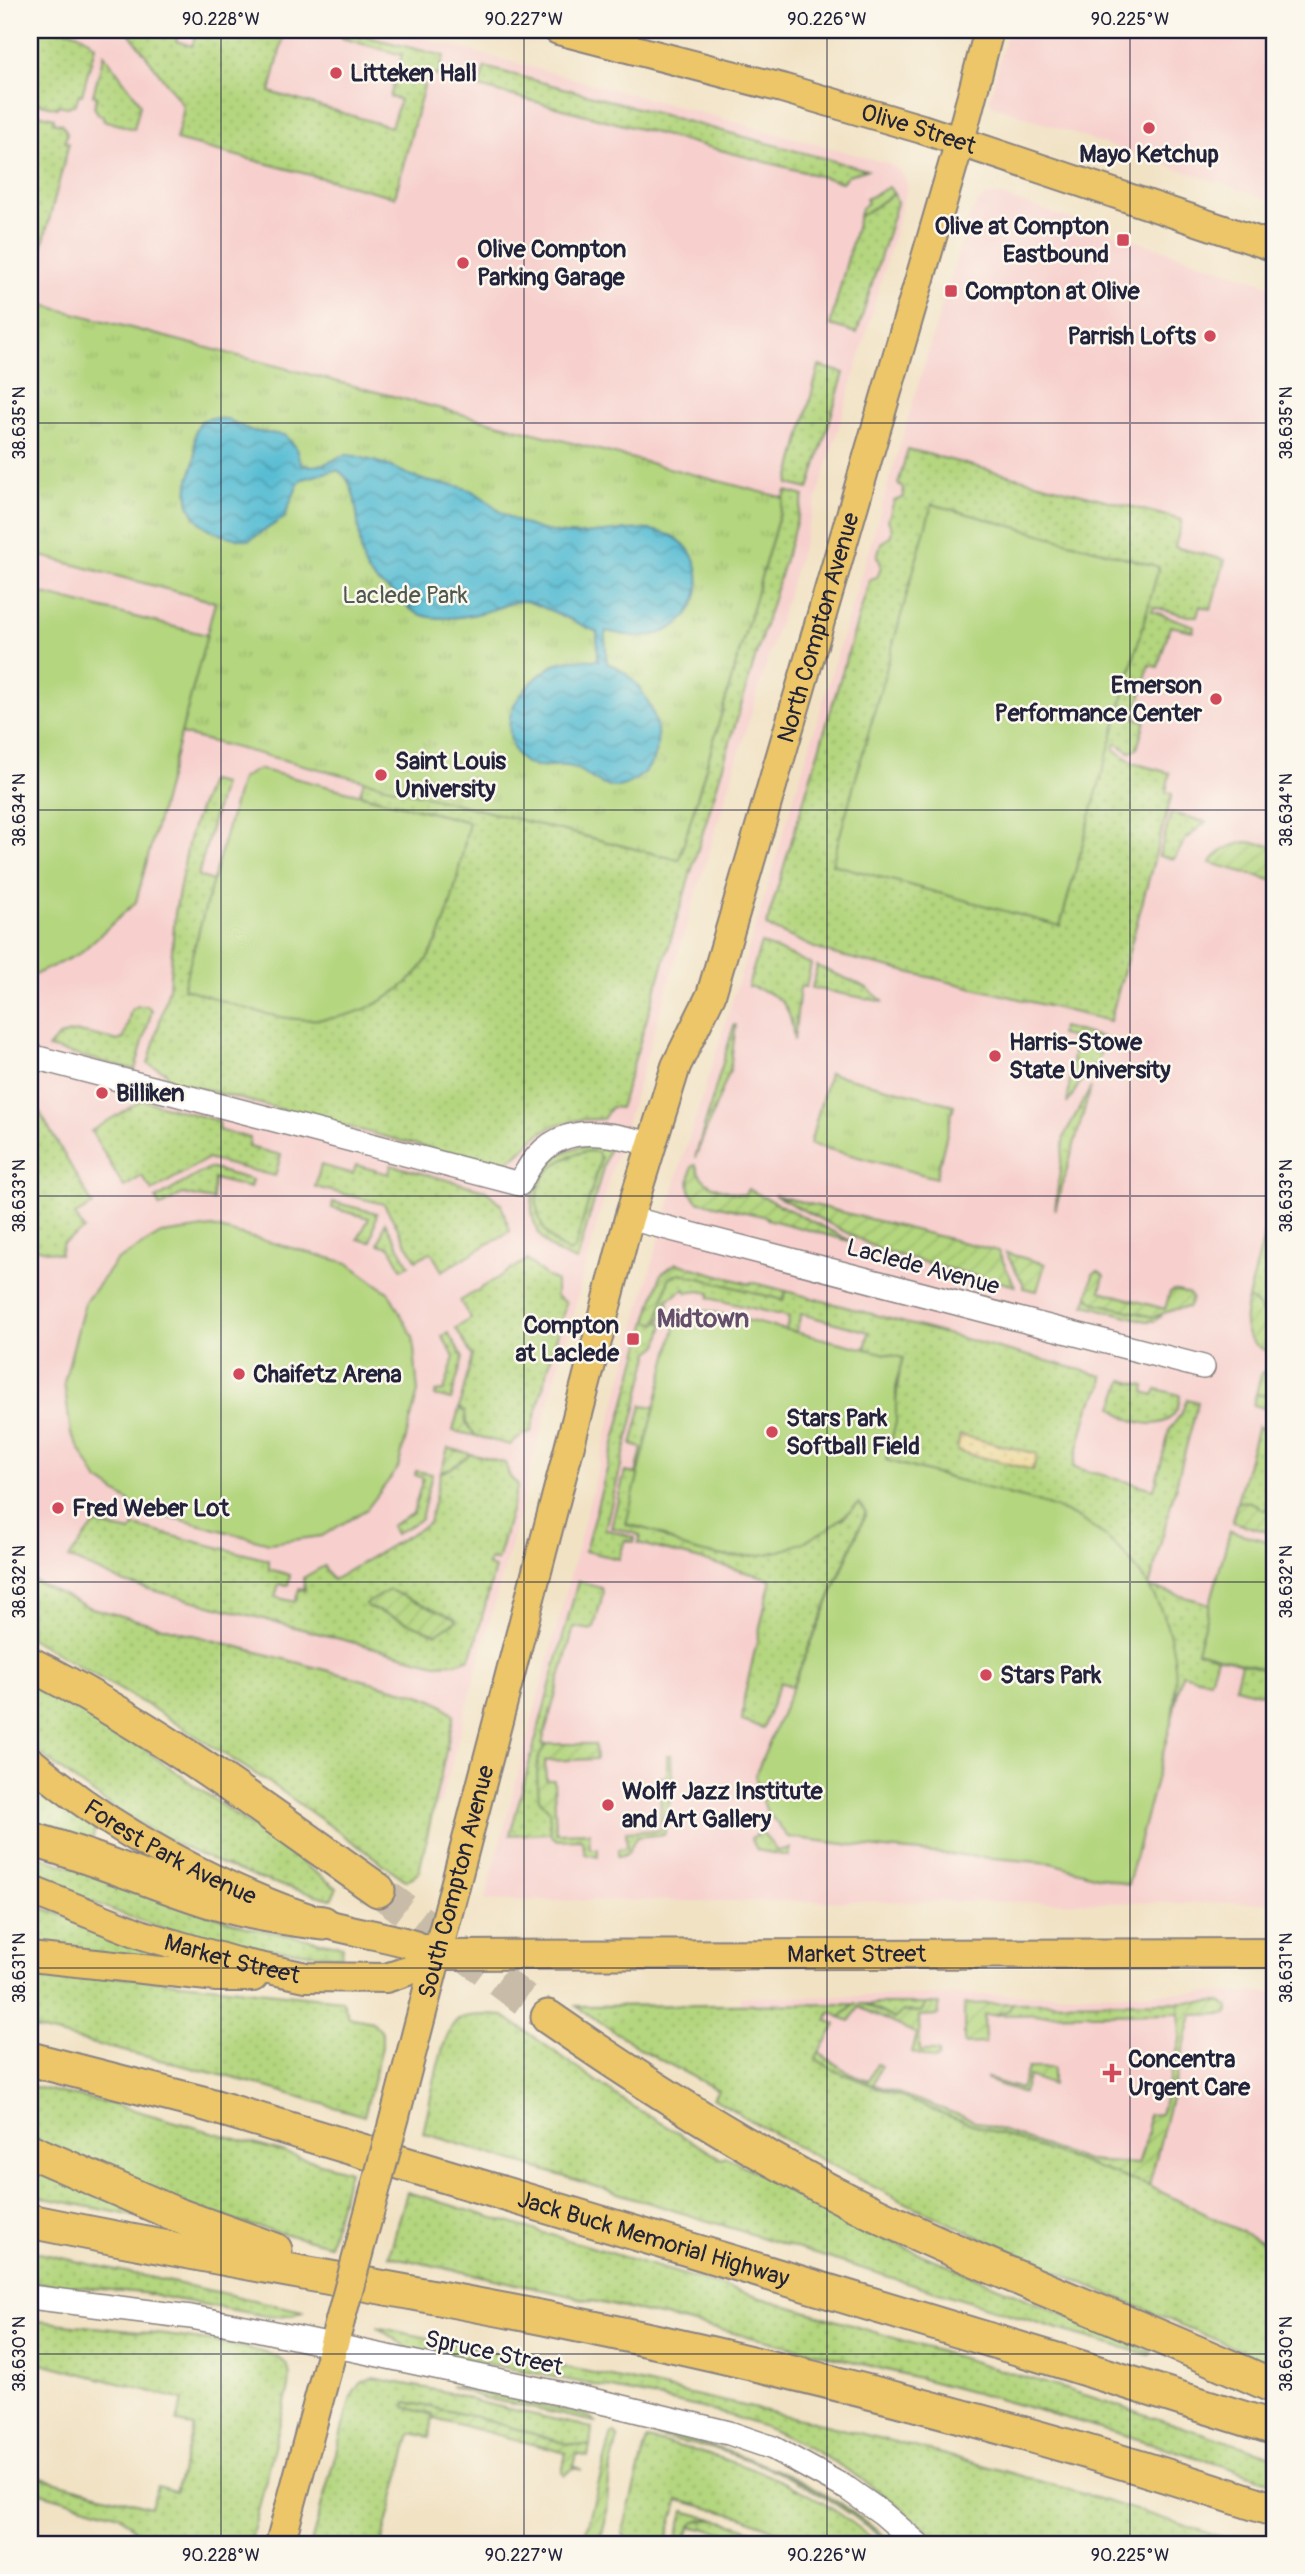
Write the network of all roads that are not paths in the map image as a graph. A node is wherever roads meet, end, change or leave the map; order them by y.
1 (558, 30) edge
2 (989, 30) edge
3 (960, 141) junction
4 (1275, 247) edge
5 (30, 1056) edge
6 (652, 1144) junction
7 (629, 1218) junction
8 (1203, 1367) dead end
9 (30, 1664) edge
10 (30, 1761) edge
11 (30, 1839) edge
12 (30, 1889) edge
13 (378, 1890) tunnel mouth
14 (323, 1923) junction
15 (1275, 1953) edge
16 (438, 1955) junction
17 (30, 1957) edge
18 (306, 1977) junction
19 (548, 2017) tunnel mouth
20 (30, 2059) edge
21 (30, 2151) edge
22 (30, 2221) edge
23 (331, 2276) junction
24 (30, 2297) edge
25 (336, 2334) junction
26 (1275, 2387) edge
27 (1275, 2428) edge
28 (1275, 2510) edge
29 (280, 2544) edge
30 (918, 2544) edge

1 - 3 main road, Olive Street
2 - 3 main road, North Compton Avenue
3 - 4 main road, Olive Street
3 - 6 main road, North Compton Avenue
5 - 6 street
6 - 7 main road, North Compton Avenue
7 - 8 street, Laclede Avenue
7 - 16 main road, South Compton Avenue
9 - 13 highway
10 - 14 main road, Forest Park Avenue
11 - 14 highway
12 - 18 main road, Market Street
14 - 16 main road, Market Street
15 - 16 main road, Market Street
16 - 18 main road, Market Street
16 - 25 main road, South Compton Avenue, bridge
17 - 18 main road
19 - 26 highway
20 - 27 highway, Jack Buck Memorial Highway
21 - 23 highway
22 - 23 highway
23 - 28 highway
24 - 25 street, Spruce Street
25 - 29 main road, South Compton Avenue
25 - 30 street, Spruce Street

